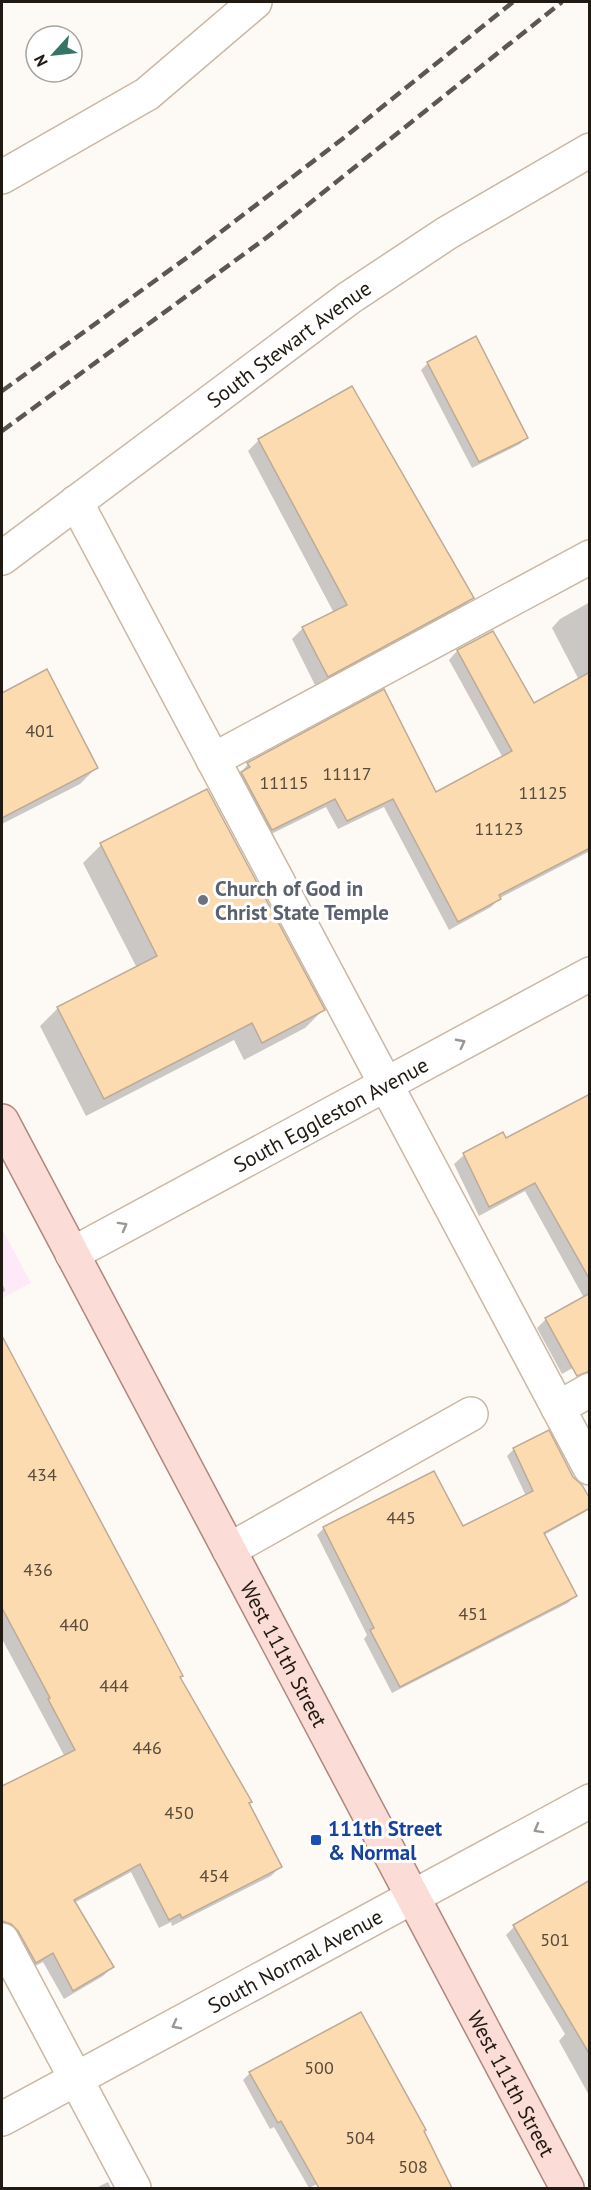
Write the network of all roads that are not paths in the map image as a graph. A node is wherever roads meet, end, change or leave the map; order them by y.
1 (244, 5) edge
2 (590, 150) edge
3 (2, 177) edge
4 (76, 502) junction
5 (590, 556) edge
6 (2, 558) edge
7 (213, 760) junction
8 (590, 974) edge
9 (386, 1084) junction
10 (2, 1120) edge
11 (72, 1254) junction
12 (590, 1390) edge
13 (558, 1408) junction
14 (471, 1414) dead end
15 (590, 1468) edge
16 (229, 1550) junction
17 (590, 1802) edge
18 (412, 1897) junction
19 (2, 1940) edge
20 (76, 2079) junction
21 (2, 2119) edge
22 (134, 2188) edge
23 (567, 2188) edge

1 - 3 street
2 - 4 street, South Stewart Avenue
4 - 6 street, South Stewart Avenue
4 - 7 street
5 - 7 street
7 - 9 street
9 -> 8 street, South Eggleston Avenue
11 -> 9 street, South Eggleston Avenue
9 - 13 street
10 - 11 main road, West 111th Street
11 - 16 main road, West 111th Street
12 - 13 street
13 - 15 street
14 - 16 street
16 - 18 main road, West 111th Street
17 -> 18 street, South Normal Avenue
18 -> 20 street, South Normal Avenue
18 - 23 main road, West 111th Street
19 - 20 street
20 - 21 street, South Normal Avenue
20 - 22 street

